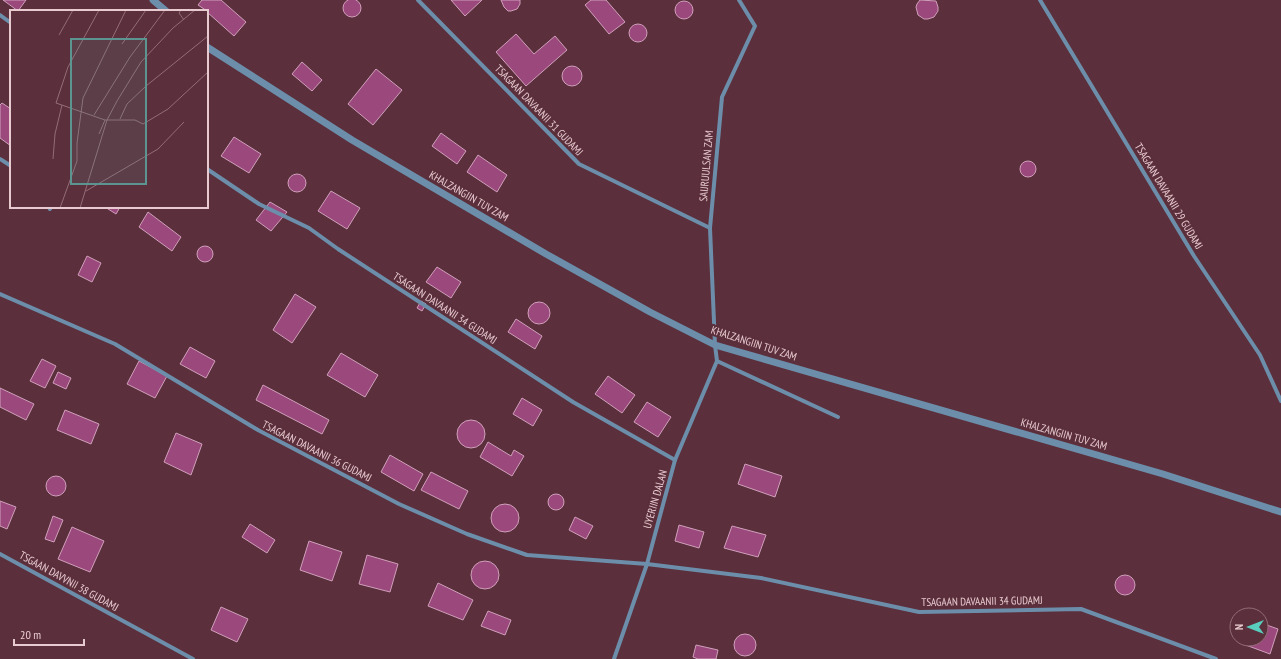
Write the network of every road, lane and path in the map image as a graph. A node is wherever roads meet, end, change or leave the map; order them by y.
1 (153, 0) edge
2 (418, 0) edge
3 (739, 0) edge
4 (1040, 0) edge
5 (165, 10) edge
6 (0, 15) edge
7 (10, 22) edge
8 (208, 48) edge
9 (0, 159) edge
10 (10, 165) edge
11 (208, 171) edge
12 (710, 228) junction
13 (0, 294) edge
14 (715, 345) junction
15 (716, 361) junction
16 (1281, 401) edge
17 (838, 417) dead end
18 (675, 460) junction
19 (1281, 512) edge
20 (0, 554) edge
21 (647, 564) junction
22 (193, 659) edge
23 (614, 659) edge
24 (1216, 659) edge

1 - 5 street
2 - 12 street, TSAGAAN DAVAANII 31 GUDAMJ
3 - 12 street, SAIJRUULSAN ZAM
4 - 16 street, TSAGAAN DAVAANII 29 GUDAMJ
6 - 7 street
8 - 14 street, KHALZANGIIN TUV ZAM
9 - 10 street
11 - 18 street, TSAGAAN DAVAANII 34 GUDAMJ
12 - 14 street, SAIJRUULSAN ZAM
13 - 21 street, TSAGAAN DAVAANII 36 GUDAMJ
14 - 15 street, UYERIIN DALAN
14 - 19 street, KHALZANGIIN TUV ZAM
15 - 17 street
15 - 18 street, UYERIIN DALAN
18 - 21 street, UYERIIN DALAN
20 - 22 street, TSGAAN DAVVNII 38 GUDAMJ
21 - 23 street, UYERIIN DALAN
21 - 24 street, TSAGAAN DAVAANII 34 GUDAMJ

